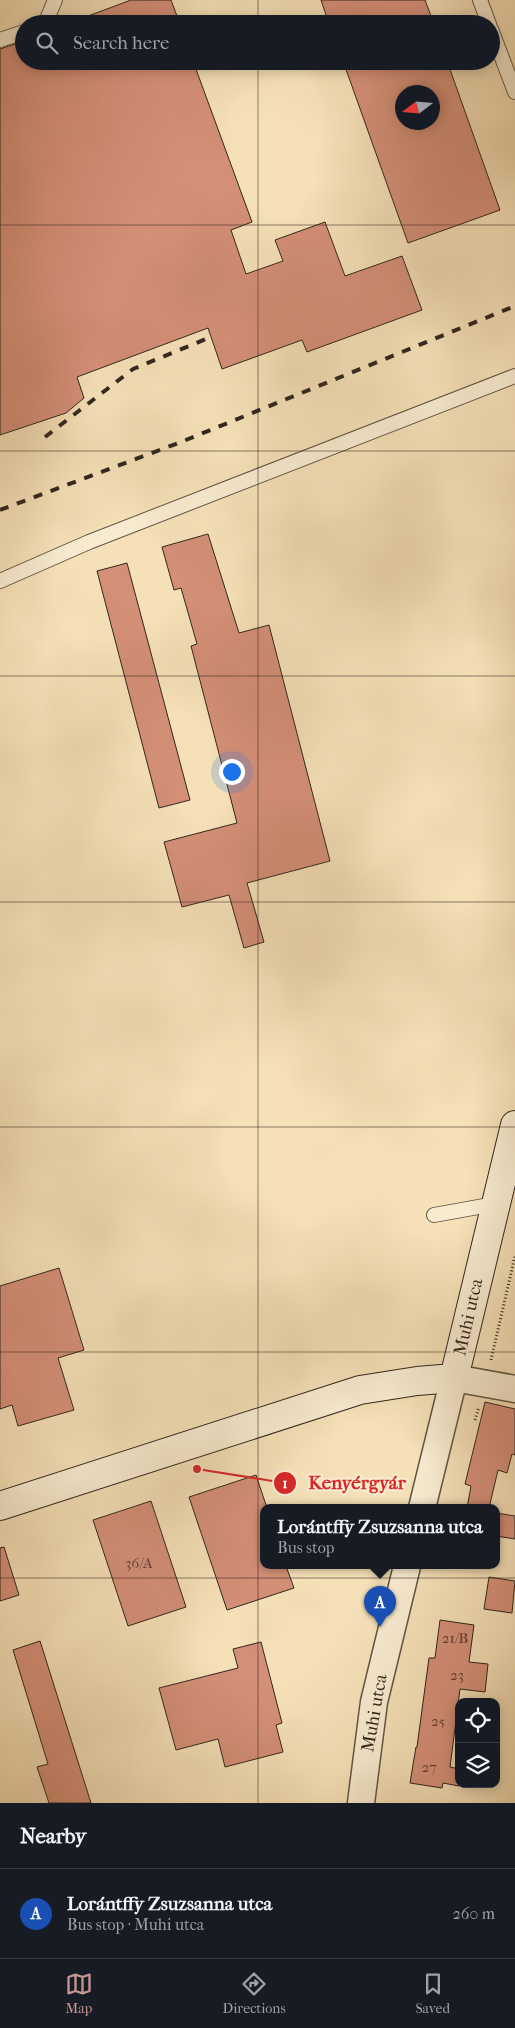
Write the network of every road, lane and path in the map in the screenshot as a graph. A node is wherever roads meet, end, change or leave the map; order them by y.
1 (55, 0) edge
2 (480, 0) edge
3 (49, 15) edge
4 (486, 15) edge
5 (15, 35) edge
6 (0, 40) edge
7 (500, 53) edge
8 (515, 92) edge
9 (515, 376) edge
10 (0, 581) edge
11 (515, 1125) edge
12 (495, 1204) junction
13 (434, 1215) dead end
14 (515, 1256) edge
15 (454, 1378) junction
16 (486, 1384) junction
17 (515, 1389) edge
18 (423, 1504) edge
19 (0, 1506) edge
20 (406, 1569) edge
21 (361, 1803) edge

1 - 3 lane
2 - 4 lane
5 - 6 lane
7 - 8 lane
9 - 10 lane
11 - 12 main road, Muhi utca
12 - 13 lane
12 - 15 main road, Muhi utca
14 - 16 path
15 - 16 street
15 - 18 street, Muhi utca
15 - 19 main road
16 - 17 street
20 - 21 street, Muhi utca

